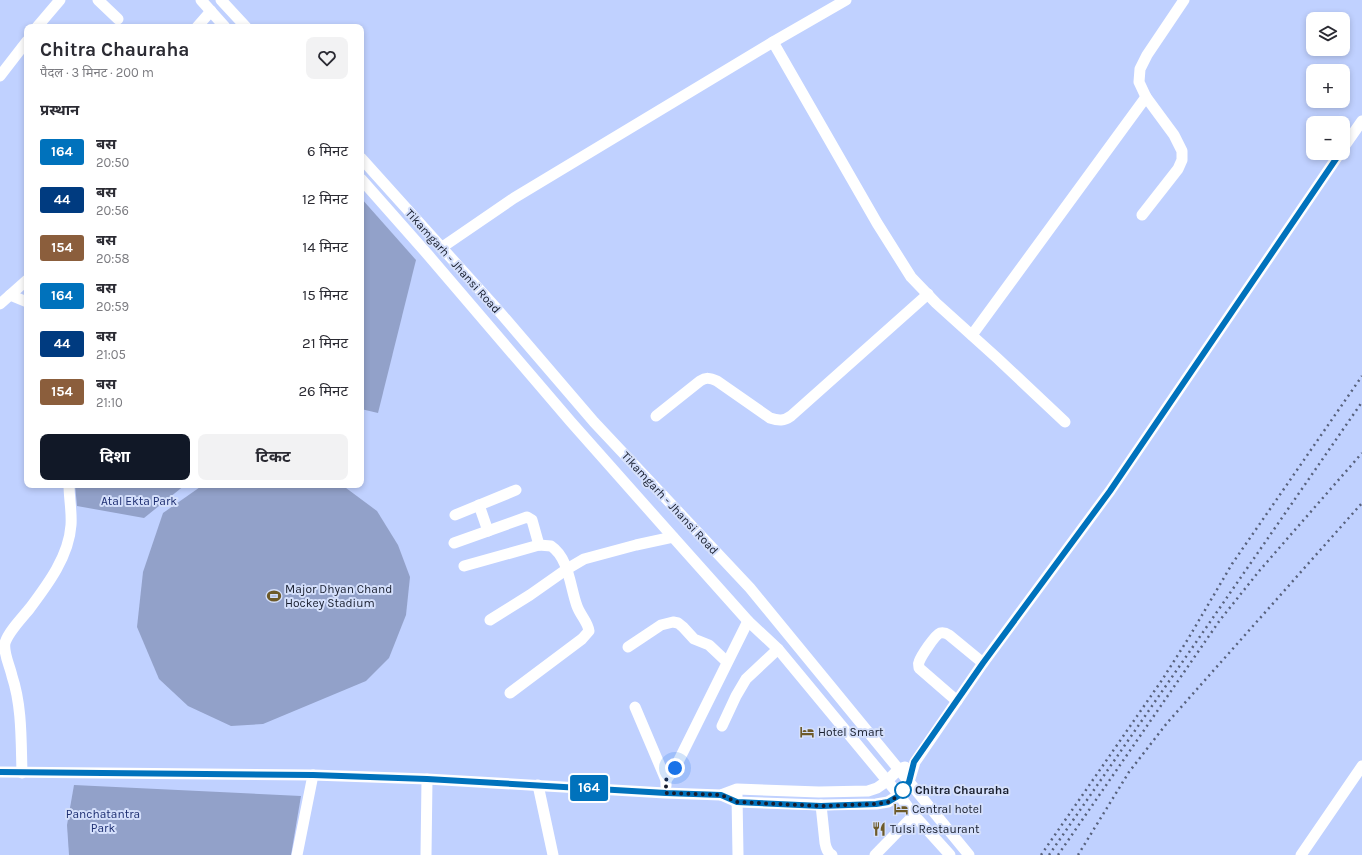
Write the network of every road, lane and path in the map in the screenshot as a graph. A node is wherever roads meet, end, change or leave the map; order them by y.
1 (98, 0) edge
2 (201, 0) edge
3 (221, 0) edge
4 (846, 0) edge
5 (1184, 0) edge
6 (55, 2) edge
7 (211, 11) junction
8 (118, 19) dead end
9 (39, 24) edge
10 (200, 24) edge
11 (222, 24) edge
12 (243, 24) edge
13 (773, 42) junction
14 (24, 45) edge
15 (0, 76) edge
16 (1146, 97) junction
17 (1362, 121) edge
18 (1350, 138) edge
19 (1335, 160) edge
20 (364, 161) edge
21 (364, 182) edge
22 (1142, 215) dead end
23 (441, 248) junction
24 (24, 283) edge
25 (928, 294) junction
26 (10, 295) junction
27 (24, 301) edge
28 (0, 304) edge
29 (497, 309) junction
30 (484, 321) junction
31 (972, 335) junction
32 (656, 416) dead end
33 (1065, 422) dead end
34 (69, 488) edge
35 (516, 490) dead end
36 (479, 505) junction
37 (455, 515) dead end
38 (488, 531) junction
39 (673, 537) junction
40 (454, 543) dead end
41 (539, 545) junction
42 (464, 566) dead end
43 (567, 569) junction
44 (490, 620) dead end
45 (748, 621) junction
46 (628, 647) dead end
47 (778, 649) junction
48 (727, 662) junction
49 (983, 663) junction
50 (510, 693) dead end
51 (957, 701) junction
52 (635, 707) dead end
53 (722, 726) dead end
54 (914, 762) junction
55 (1362, 766) edge
56 (899, 769) junction
57 (0, 772) edge
58 (22, 772) junction
59 (313, 775) junction
60 (427, 779) junction
61 (666, 780) junction
62 (887, 781) junction
63 (909, 782) junction
64 (538, 785) junction
65 (737, 789) junction
66 (666, 793) junction
67 (721, 795) junction
68 (900, 795) junction
69 (737, 802) junction
70 (821, 806) junction
71 (914, 815) junction
72 (297, 855) edge
73 (426, 855) edge
74 (553, 855) edge
75 (738, 855) edge
76 (832, 855) edge
77 (875, 855) edge
78 (950, 855) edge
79 (969, 855) edge
80 (1301, 855) edge

1 - 8 street
2 - 7 street
3 - 12 street
4 - 13 street
5 - 16 street
6 - 9 street
7 - 10 street
7 - 11 street
13 - 23 street
13 - 25 street
14 - 15 street
16 - 22 street
16 - 31 street
17 - 18 street
19 - 49 street
20 - 23 street, Tikamgarh - Jhansi Road
21 - 30 street, Tikamgarh - Jhansi Road
23 - 29 street, Tikamgarh - Jhansi Road
24 - 26 street
25 - 31 street
25 - 32 street
26 - 27 street
26 - 28 street
29 - 30 street
29 - 56 street, Tikamgarh - Jhansi Road
30 - 39 street, Tikamgarh - Jhansi Road
31 - 33 street
34 - 58 street
35 - 36 street
36 - 37 street
36 - 38 street
38 - 40 street
38 - 41 street
39 - 43 street
39 - 45 street, Tikamgarh - Jhansi Road
41 - 42 street
41 - 43 street
43 - 44 street
43 - 50 street
45 - 47 street, Tikamgarh - Jhansi Road
45 - 48 street
46 - 48 street
47 - 53 street
47 - 62 street, Tikamgarh - Jhansi Road
48 - 61 street
49 - 51 street
49 - 51 street
51 - 54 street
52 - 61 street
54 - 56 street
54 - 63 street
55 - 80 street
56 - 62 street
56 - 63 street, Tikamgarh - Jhansi Road
57 - 58 street
58 - 59 street
59 - 60 street
59 - 72 street
60 - 64 street
60 - 73 street
61 - 66 street
62 - 65 street
62 - 68 street, Tikamgarh - Jhansi Road
63 - 68 street
63 - 79 street, Tikamgarh - Jhansi Road
64 - 66 street
64 - 74 street
65 - 67 street
65 - 69 street
66 - 67 street
67 - 69 street
68 - 70 street
68 - 71 street, Tikamgarh - Jhansi Road
69 - 70 street
69 - 75 street
70 - 76 street
71 - 77 street
71 - 78 street, Tikamgarh - Jhansi Road

